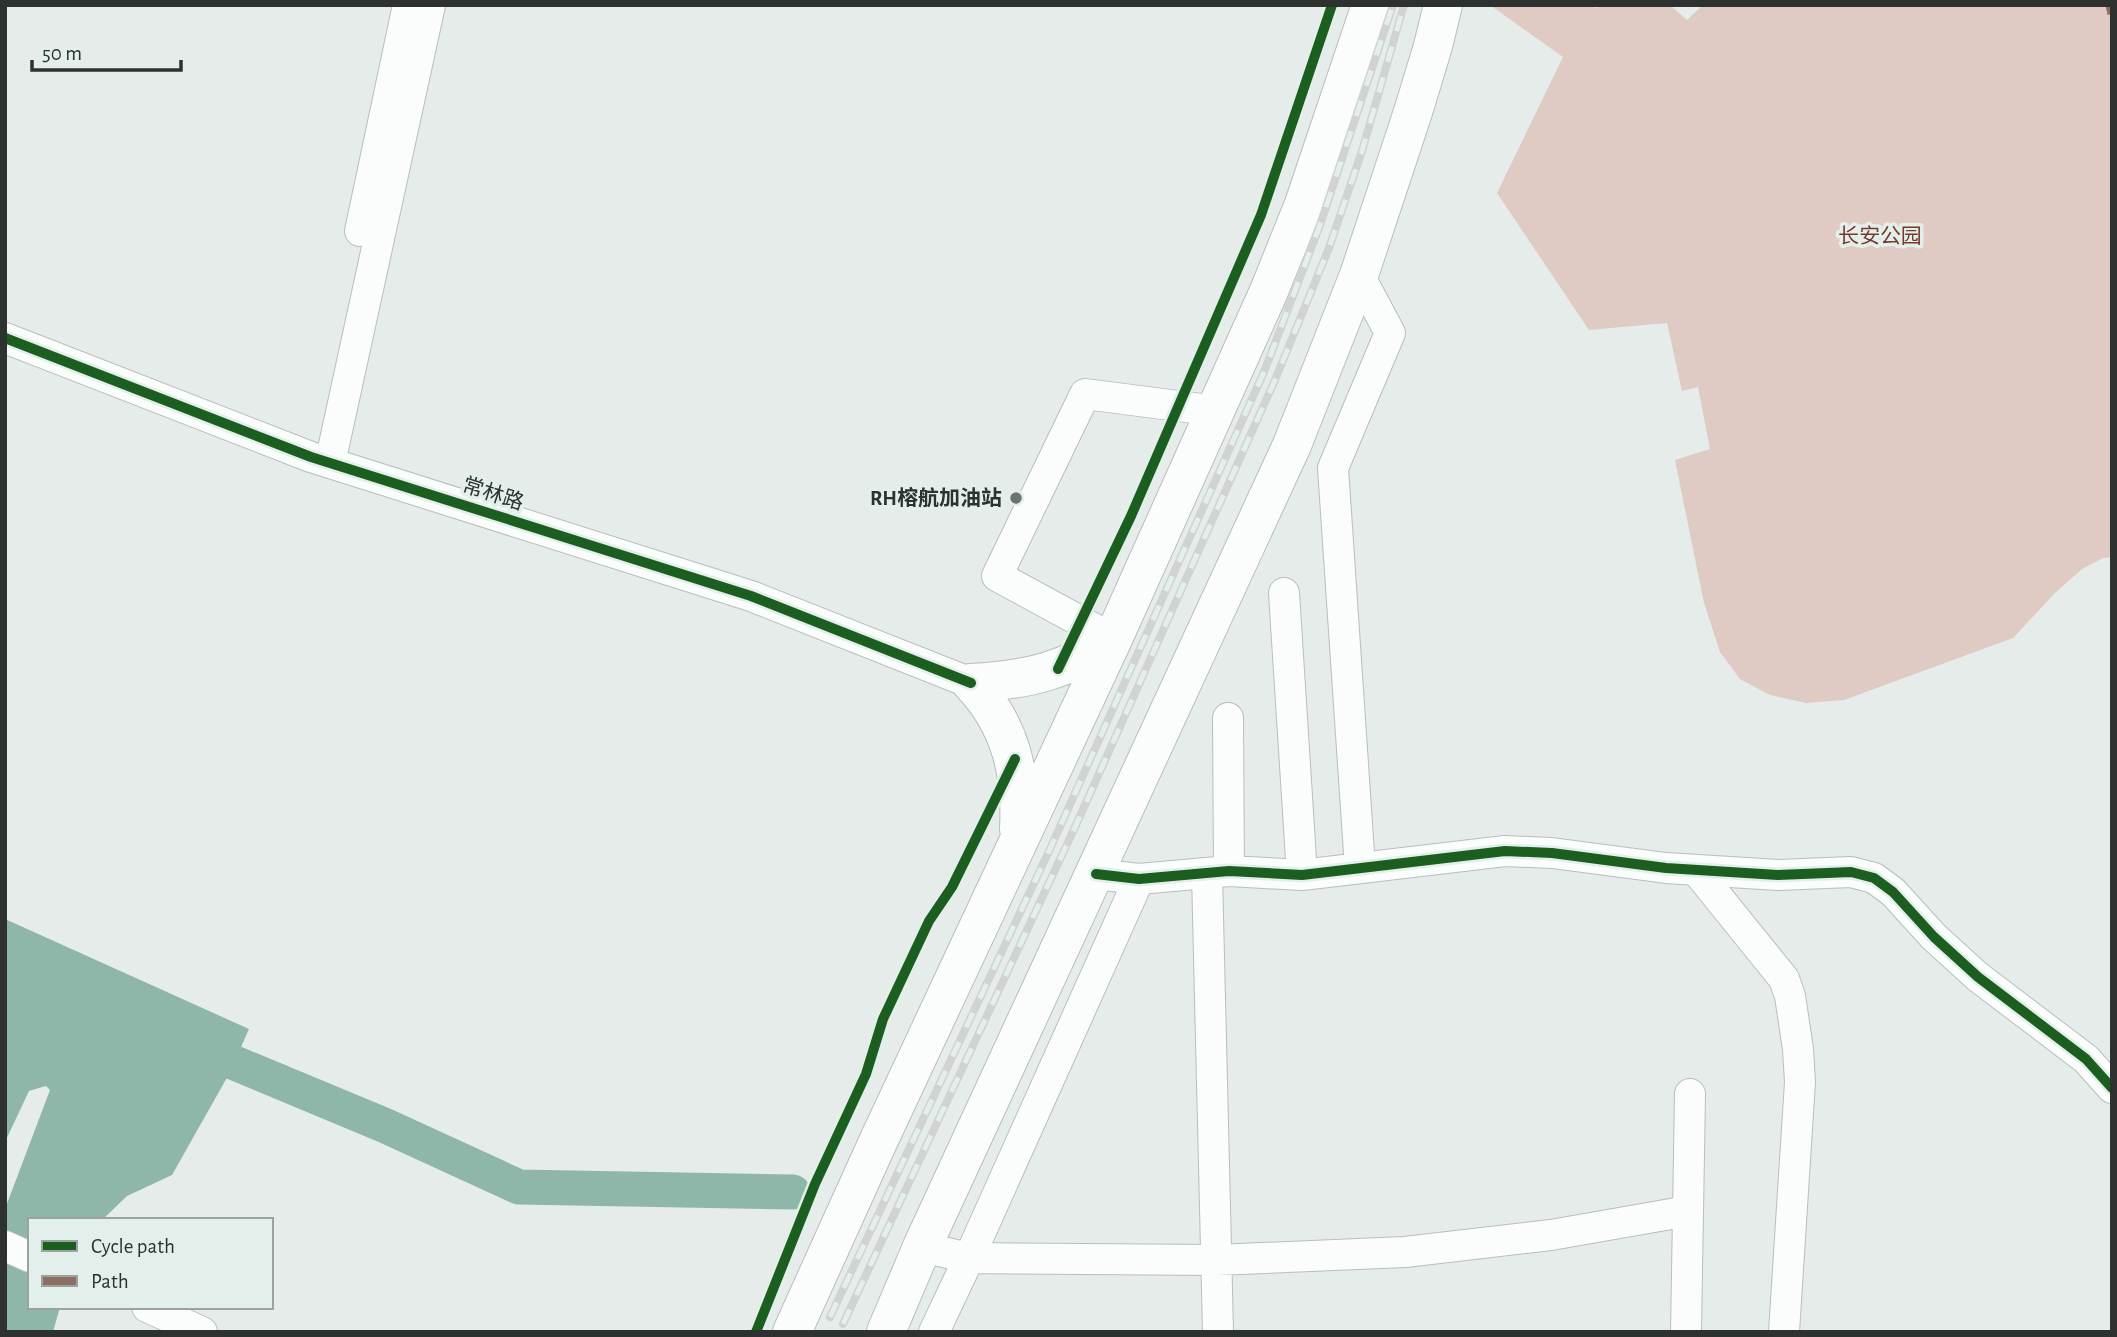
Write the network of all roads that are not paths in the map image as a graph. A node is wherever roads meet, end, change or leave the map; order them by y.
1 (408, 5) edge
2 (430, 5) edge
3 (1371, 5) edge
4 (1443, 5) edge
5 (1359, 275) junction
6 (5, 338) edge
7 (1217, 411) junction
8 (321, 460) junction
9 (1284, 593) dead end
10 (1113, 639) junction
11 (971, 683) junction
12 (1228, 719) dead end
13 (1018, 842) junction
14 (1360, 868) junction
15 (1696, 870) junction
16 (1218, 873) junction
17 (1096, 874) junction
18 (1302, 875) junction
19 (1139, 879) junction
20 (2112, 1088) edge
21 (1690, 1094) dead end
22 (1688, 1211) junction
23 (5, 1246) edge
24 (922, 1247) junction
25 (28, 1256) edge
26 (969, 1258) junction
27 (1216, 1260) junction
28 (146, 1309) edge
29 (151, 1309) edge
30 (136, 1332) edge
31 (202, 1332) edge
32 (792, 1332) edge
33 (886, 1332) edge
34 (934, 1332) edge
35 (1218, 1332) edge
36 (1686, 1332) edge
37 (1784, 1332) edge

1 - 8 street
2 - 8 street
3 - 7 highway
4 - 5 highway
5 - 14 street
5 - 17 highway
6 - 8 street, 常林路
7 - 10 highway
7 - 10 street
8 - 11 street, 常林路
9 - 18 street
10 - 11 highway
10 - 13 highway
11 - 13 highway
12 - 16 street
13 - 32 highway
14 - 15 street
14 - 18 street
15 - 20 street
15 - 37 street
16 - 18 street
16 - 19 street
16 - 27 street
17 - 19 street
17 - 24 highway
19 - 26 street
21 - 22 street
22 - 27 street
22 - 36 street
23 - 25 street
24 - 26 street
24 - 33 highway
26 - 27 street
26 - 34 street
27 - 35 street
28 - 30 street
29 - 31 street

